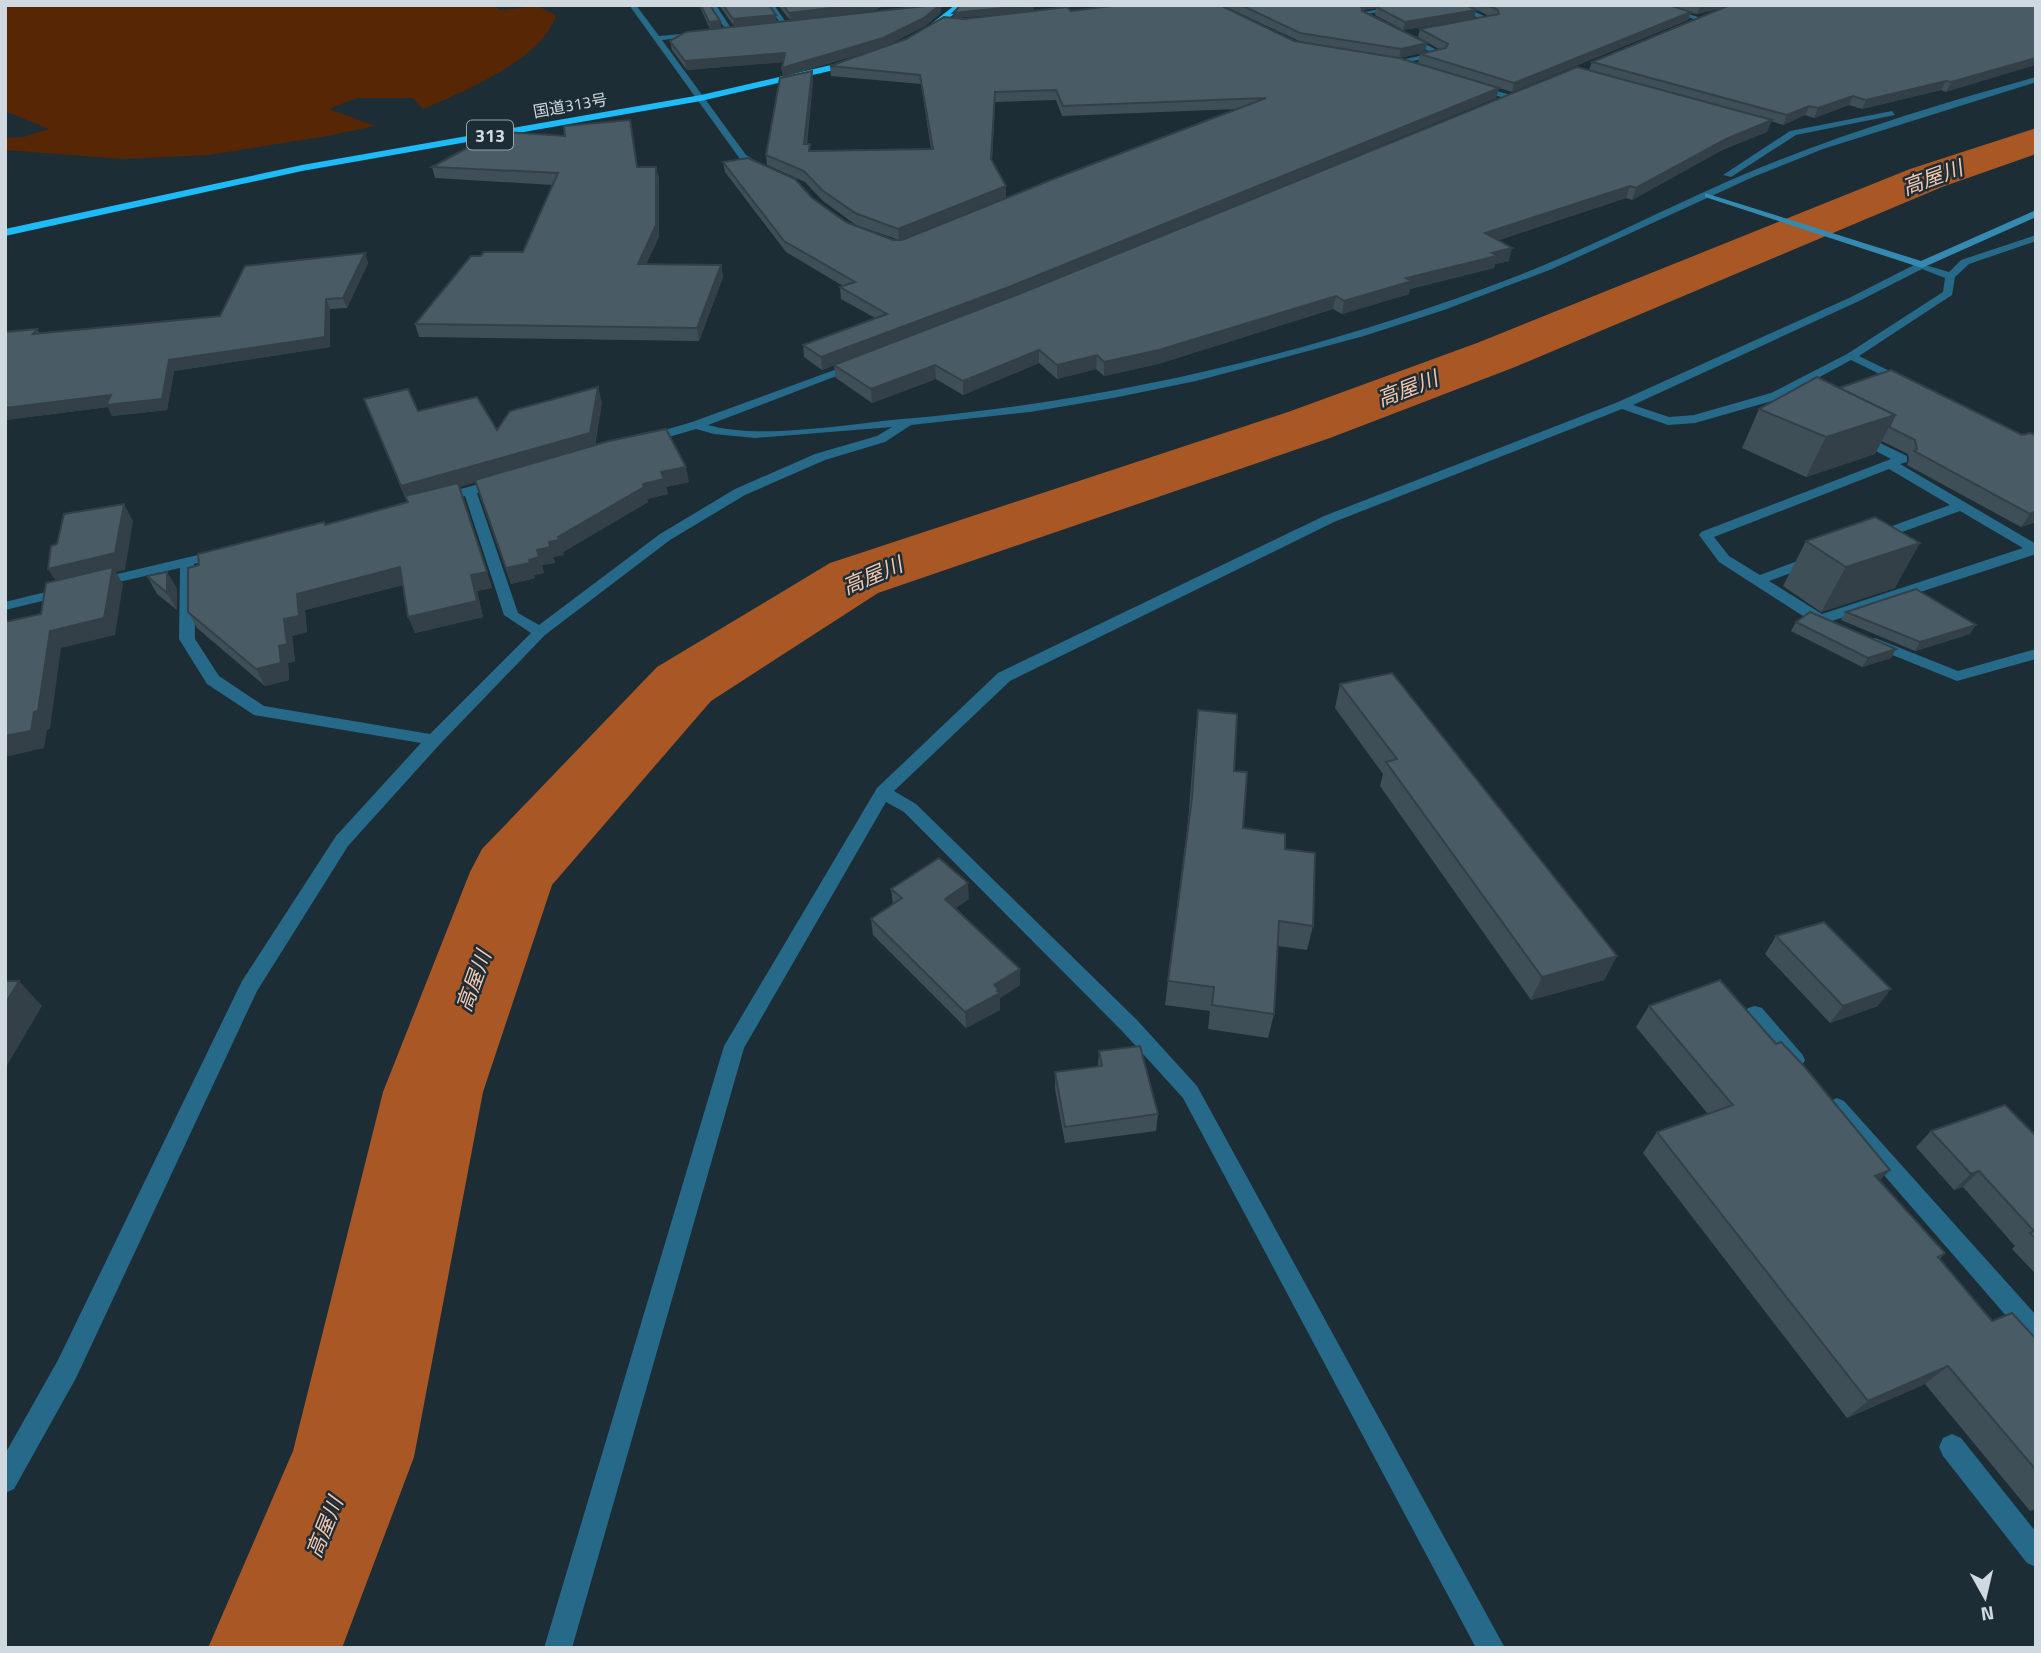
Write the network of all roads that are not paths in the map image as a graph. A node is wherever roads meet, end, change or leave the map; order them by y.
1 (632, 5) edge
2 (712, 5) edge
3 (770, 5) edge
4 (1416, 5) edge
5 (1452, 5) edge
6 (1650, 5) edge
7 (960, 7) edge
8 (944, 8) dead end
9 (1715, 15) edge
10 (1704, 20) junction
11 (798, 25) edge
12 (1465, 25) edge
13 (1692, 25) edge
14 (787, 26) junction
15 (773, 27) edge
16 (1389, 29) edge
17 (745, 30) edge
18 (731, 31) junction
19 (718, 33) edge
20 (1414, 33) edge
21 (706, 34) edge
22 (918, 37) edge
23 (654, 39) junction
24 (874, 57) edge
25 (1389, 61) edge
26 (1399, 63) junction
27 (1417, 69) edge
28 (2036, 79) edge
29 (1465, 84) edge
30 (1525, 93) edge
31 (701, 98) junction
32 (1512, 98) junction
33 (1500, 103) edge
34 (1932, 110) junction
35 (1780, 129) edge
36 (1793, 133) junction
37 (780, 177) edge
38 (1719, 190) junction
39 (1708, 195) junction
40 (2036, 213) edge
41 (5, 233) edge
42 (2036, 238) edge
43 (1922, 265) junction
44 (1950, 276) junction
45 (1851, 356) junction
46 (867, 361) edge
47 (1913, 386) edge
48 (1622, 405) junction
49 (907, 423) junction
50 (696, 425) junction
51 (1845, 430) edge
52 (629, 445) edge
53 (1889, 464) junction
54 (510, 480) edge
55 (470, 491) junction
56 (431, 502) edge
57 (1960, 506) junction
58 (1859, 543) edge
59 (238, 549) edge
60 (2035, 550) edge
61 (1821, 557) dead end
62 (187, 562) junction
63 (1758, 581) junction
64 (5, 606) edge
65 (1819, 620) junction
66 (540, 632) junction
67 (2036, 654) edge
68 (434, 740) junction
69 (883, 792) junction
70 (1755, 1014) dead end
71 (2036, 1333) edge
72 (1952, 1447) dead end
73 (5, 1480) edge
74 (2036, 1554) edge
75 (558, 1648) edge
76 (1490, 1648) edge

1 - 23 street
2 - 18 street
3 - 14 street
4 - 16 street
5 - 12 street
6 - 10 street
7 - 8 street
7 - 22 highway
9 - 10 street
10 - 13 street
11 - 14 street
14 - 15 street
17 - 18 street
18 - 19 street
20 - 26 street
21 - 23 street
23 - 31 street
24 - 31 highway, 国道313号 / 313
25 - 26 street
26 - 27 street
28 - 34 street
29 - 32 street
30 - 32 street
31 - 37 street
31 - 41 highway, 国道313号 / 313
32 - 33 street
34 - 36 street
34 - 38 street
35 - 36 street
36 - 38 street
38 - 39 street
39 - 43 street
39 - 49 street
40 - 43 street
42 - 44 street
43 - 44 street
43 - 48 street
44 - 45 street
45 - 47 street
45 - 48 street
46 - 50 street
48 - 69 street
49 - 50 street
49 - 66 street
50 - 52 street
51 - 53 street
53 - 57 street
53 - 63 street
54 - 55 street
55 - 56 street
55 - 66 street
57 - 58 street
57 - 60 street
59 - 62 street
60 - 65 street
61 - 63 street
62 - 64 street
62 - 68 street
63 - 65 street
65 - 67 street
66 - 68 street
68 - 73 street
69 - 75 street
69 - 76 street
70 - 71 street
72 - 74 street

